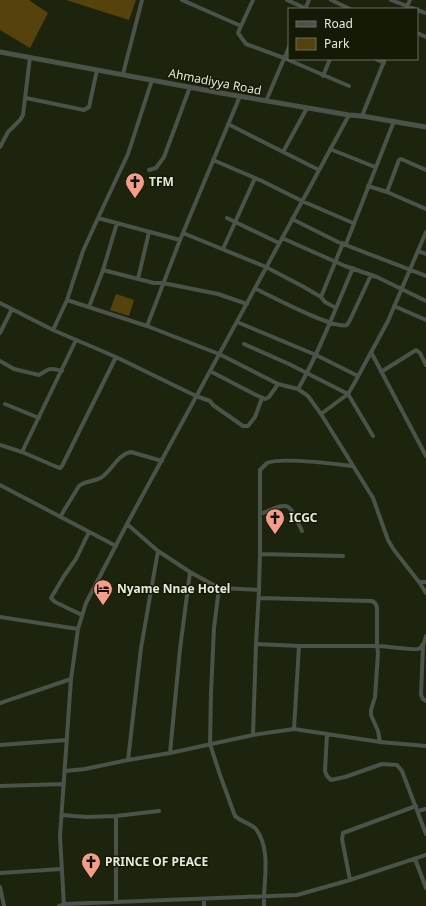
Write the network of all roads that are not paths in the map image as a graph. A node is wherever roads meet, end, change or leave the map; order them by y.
1 (142, 0) edge
2 (182, 0) edge
3 (253, 0) edge
4 (287, 0) edge
5 (331, 0) edge
6 (391, 0) edge
7 (410, 0) edge
8 (304, 8) edge
9 (348, 8) edge
10 (406, 8) edge
11 (241, 26) junction
12 (288, 49) edge
13 (0, 52) edge
14 (30, 57) junction
15 (284, 58) junction
16 (288, 60) edge
17 (288, 60) edge
18 (330, 60) edge
19 (384, 61) edge
20 (98, 70) junction
21 (123, 74) junction
22 (323, 76) junction
23 (152, 80) junction
24 (349, 86) dead end
25 (190, 87) junction
26 (240, 96) junction
27 (26, 98) junction
28 (266, 101) junction
29 (307, 108) junction
30 (349, 115) junction
31 (362, 116) junction
32 (394, 121) junction
33 (228, 124) junction
34 (426, 127) edge
35 (0, 147) edge
36 (330, 149) junction
37 (283, 152) junction
38 (213, 160) junction
39 (375, 167) junction
40 (149, 170) dead end
41 (319, 170) junction
42 (426, 170) edge
43 (255, 178) junction
44 (368, 186) junction
45 (387, 192) junction
46 (302, 202) junction
47 (426, 209) edge
48 (98, 218) junction
49 (227, 218) dead end
50 (292, 219) junction
51 (235, 222) junction
52 (353, 223) junction
53 (117, 224) junction
54 (149, 232) junction
55 (426, 232) edge
56 (183, 234) junction
57 (282, 238) junction
58 (180, 240) junction
59 (280, 243) junction
60 (345, 244) junction
61 (223, 250) junction
62 (418, 251) junction
63 (426, 254) edge
64 (336, 262) junction
65 (266, 267) junction
66 (353, 268) junction
67 (410, 269) junction
68 (103, 270) junction
69 (371, 275) junction
70 (426, 276) edge
71 (138, 279) junction
72 (163, 283) junction
73 (256, 288) junction
74 (402, 289) junction
75 (321, 297) junction
76 (66, 300) junction
77 (426, 301) edge
78 (0, 303) edge
79 (247, 304) junction
80 (394, 306) junction
81 (89, 307) junction
82 (336, 308) junction
83 (12, 309) junction
84 (426, 320) edge
85 (237, 322) junction
86 (330, 324) junction
87 (147, 326) junction
88 (52, 330) junction
89 (0, 333) edge
90 (76, 340) junction
91 (244, 344) dead end
92 (371, 352) junction
93 (219, 354) junction
94 (316, 355) junction
95 (116, 357) junction
96 (0, 361) edge
97 (426, 365) edge
98 (62, 371) junction
99 (210, 371) junction
100 (381, 372) junction
101 (307, 373) junction
102 (358, 376) junction
103 (278, 384) junction
104 (298, 390) junction
105 (348, 394) junction
106 (196, 396) junction
107 (262, 398) junction
108 (5, 404) dead end
109 (322, 414) junction
110 (39, 418) junction
111 (373, 436) dead end
112 (0, 445) edge
113 (22, 452) junction
114 (426, 456) edge
115 (162, 461) junction
116 (352, 466) junction
117 (0, 485) edge
118 (260, 514) junction
119 (60, 517) junction
120 (127, 524) junction
121 (302, 531) dead end
122 (89, 532) junction
123 (116, 546) junction
124 (158, 551) junction
125 (260, 554) junction
126 (343, 556) dead end
127 (190, 572) junction
128 (419, 582) junction
129 (426, 582) edge
130 (219, 588) junction
131 (259, 590) junction
132 (426, 592) edge
133 (259, 598) junction
134 (82, 615) junction
135 (0, 617) edge
136 (78, 629) junction
137 (426, 636) edge
138 (256, 644) junction
139 (423, 645) junction
140 (299, 646) junction
141 (377, 646) junction
142 (71, 678) junction
143 (426, 701) edge
144 (0, 703) edge
145 (294, 729) junction
146 (327, 734) junction
147 (253, 735) junction
148 (67, 740) junction
149 (380, 742) junction
150 (210, 744) junction
151 (0, 745) edge
152 (426, 746) edge
153 (170, 753) junction
154 (128, 760) junction
155 (65, 771) junction
156 (64, 784) junction
157 (0, 786) edge
158 (416, 806) junction
159 (426, 809) edge
160 (159, 811) dead end
161 (418, 811) junction
162 (62, 815) junction
163 (116, 816) junction
164 (426, 834) edge
165 (426, 855) edge
166 (415, 859) junction
167 (61, 869) junction
168 (0, 873) edge
169 (350, 880) junction
170 (0, 887) edge
171 (426, 888) edge
172 (264, 897) junction
173 (204, 900) junction
174 (116, 902) junction
175 (64, 905) edge
176 (4, 906) edge
177 (59, 906) edge
178 (204, 906) edge
179 (264, 906) edge

1 - 21 street
2 - 11 street
3 - 11 street
4 - 8 street
5 - 9 street
6 - 10 street
7 - 10 street
11 - 15 street
12 - 15 street
13 - 14 street, Ahmadiyya Road
14 - 20 street, Ahmadiyya Road
14 - 27 street
15 - 17 street
15 - 28 street
16 - 22 street
18 - 22 street
19 - 31 street
20 - 21 street, Ahmadiyya Road
20 - 27 street
21 - 23 street, Ahmadiyya Road
22 - 24 street
23 - 25 street, Ahmadiyya Road
23 - 48 street
25 - 26 street, Ahmadiyya Road
25 - 40 street
26 - 28 street, Ahmadiyya Road
26 - 33 street
27 - 35 street
28 - 29 street, Ahmadiyya Road
29 - 30 street, Ahmadiyya Road
29 - 37 street
30 - 31 street, Ahmadiyya Road
30 - 36 street
31 - 32 street, Ahmadiyya Road
32 - 34 street, Ahmadiyya Road
32 - 39 street
33 - 37 street
33 - 38 street
36 - 39 street
36 - 41 street
37 - 41 street
38 - 43 street
38 - 56 street
39 - 44 street
41 - 46 street
42 - 45 street
43 - 46 street
43 - 51 street
44 - 45 street
44 - 52 street
45 - 47 street
46 - 50 street
46 - 52 street
48 - 53 street
48 - 76 street
49 - 51 street
50 - 57 street
50 - 60 street
51 - 59 street
51 - 61 street
52 - 60 street
53 - 54 street
53 - 68 street
54 - 58 street
54 - 71 street
55 - 62 street
56 - 58 street
56 - 61 street
57 - 59 street
57 - 64 street
58 - 72 street
59 - 65 street
60 - 64 street
60 - 67 street
61 - 65 street
62 - 63 street
62 - 67 street
64 - 66 street
64 - 75 street
65 - 73 street
65 - 75 street
66 - 69 street
66 - 82 street
67 - 70 street
67 - 74 street
68 - 71 street
68 - 81 street
69 - 74 street
69 - 86 street
71 - 72 street
72 - 79 street
72 - 87 street
73 - 79 street
73 - 86 street
74 - 77 street
74 - 80 street
75 - 82 street
76 - 81 street
76 - 88 street
78 - 83 street
79 - 85 street
80 - 84 street
80 - 92 street
81 - 87 street
82 - 86 street
83 - 88 street
83 - 89 street
85 - 93 street
85 - 94 street
86 - 94 street
87 - 93 street
88 - 90 street
90 - 95 street
90 - 98 street
91 - 101 street
92 - 100 street
92 - 102 street
93 - 99 street
93 - 103 street
94 - 101 street
94 - 102 street
95 - 106 street
95 - 113 street
96 - 98 street
97 - 100 street
98 - 110 street
99 - 106 street
99 - 107 street
100 - 114 street
101 - 104 street
101 - 105 street
102 - 105 street
103 - 104 street
103 - 107 street
104 - 109 street
105 - 109 street
105 - 111 street
106 - 107 street
106 - 115 street
108 - 110 street
109 - 116 street
110 - 113 street
112 - 113 street
115 - 119 street
115 - 120 street
116 - 118 street
116 - 128 street
117 - 119 street
118 - 121 street
118 - 125 street
119 - 122 street
120 - 123 street
120 - 124 street
122 - 123 street
122 - 134 street
123 - 134 street
124 - 127 street
124 - 154 street
125 - 126 street
125 - 131 street
127 - 130 street
127 - 153 street
128 - 129 street
128 - 132 street
130 - 131 street
130 - 150 street
131 - 133 street
133 - 138 street
133 - 141 street
134 - 136 street
135 - 136 street
136 - 142 street
137 - 139 street
138 - 140 street
138 - 147 street
139 - 141 street
139 - 143 street
140 - 141 street
140 - 145 street
141 - 149 street
142 - 144 street
142 - 148 street
145 - 146 street
145 - 147 street
146 - 149 street
146 - 158 street
147 - 150 street
148 - 151 street
148 - 155 street
149 - 152 street
150 - 153 street
150 - 172 street
153 - 154 street
154 - 155 street
155 - 156 street
156 - 157 street
156 - 162 street
158 - 161 street
158 - 169 street
159 - 161 street
160 - 163 street
161 - 164 street
162 - 163 street
162 - 167 street
163 - 174 street
165 - 166 street
166 - 169 street
166 - 171 street
167 - 168 street
167 - 175 street
169 - 172 street
170 - 176 street
172 - 173 street
172 - 179 street
173 - 174 street
173 - 178 street
174 - 175 street
175 - 177 street

